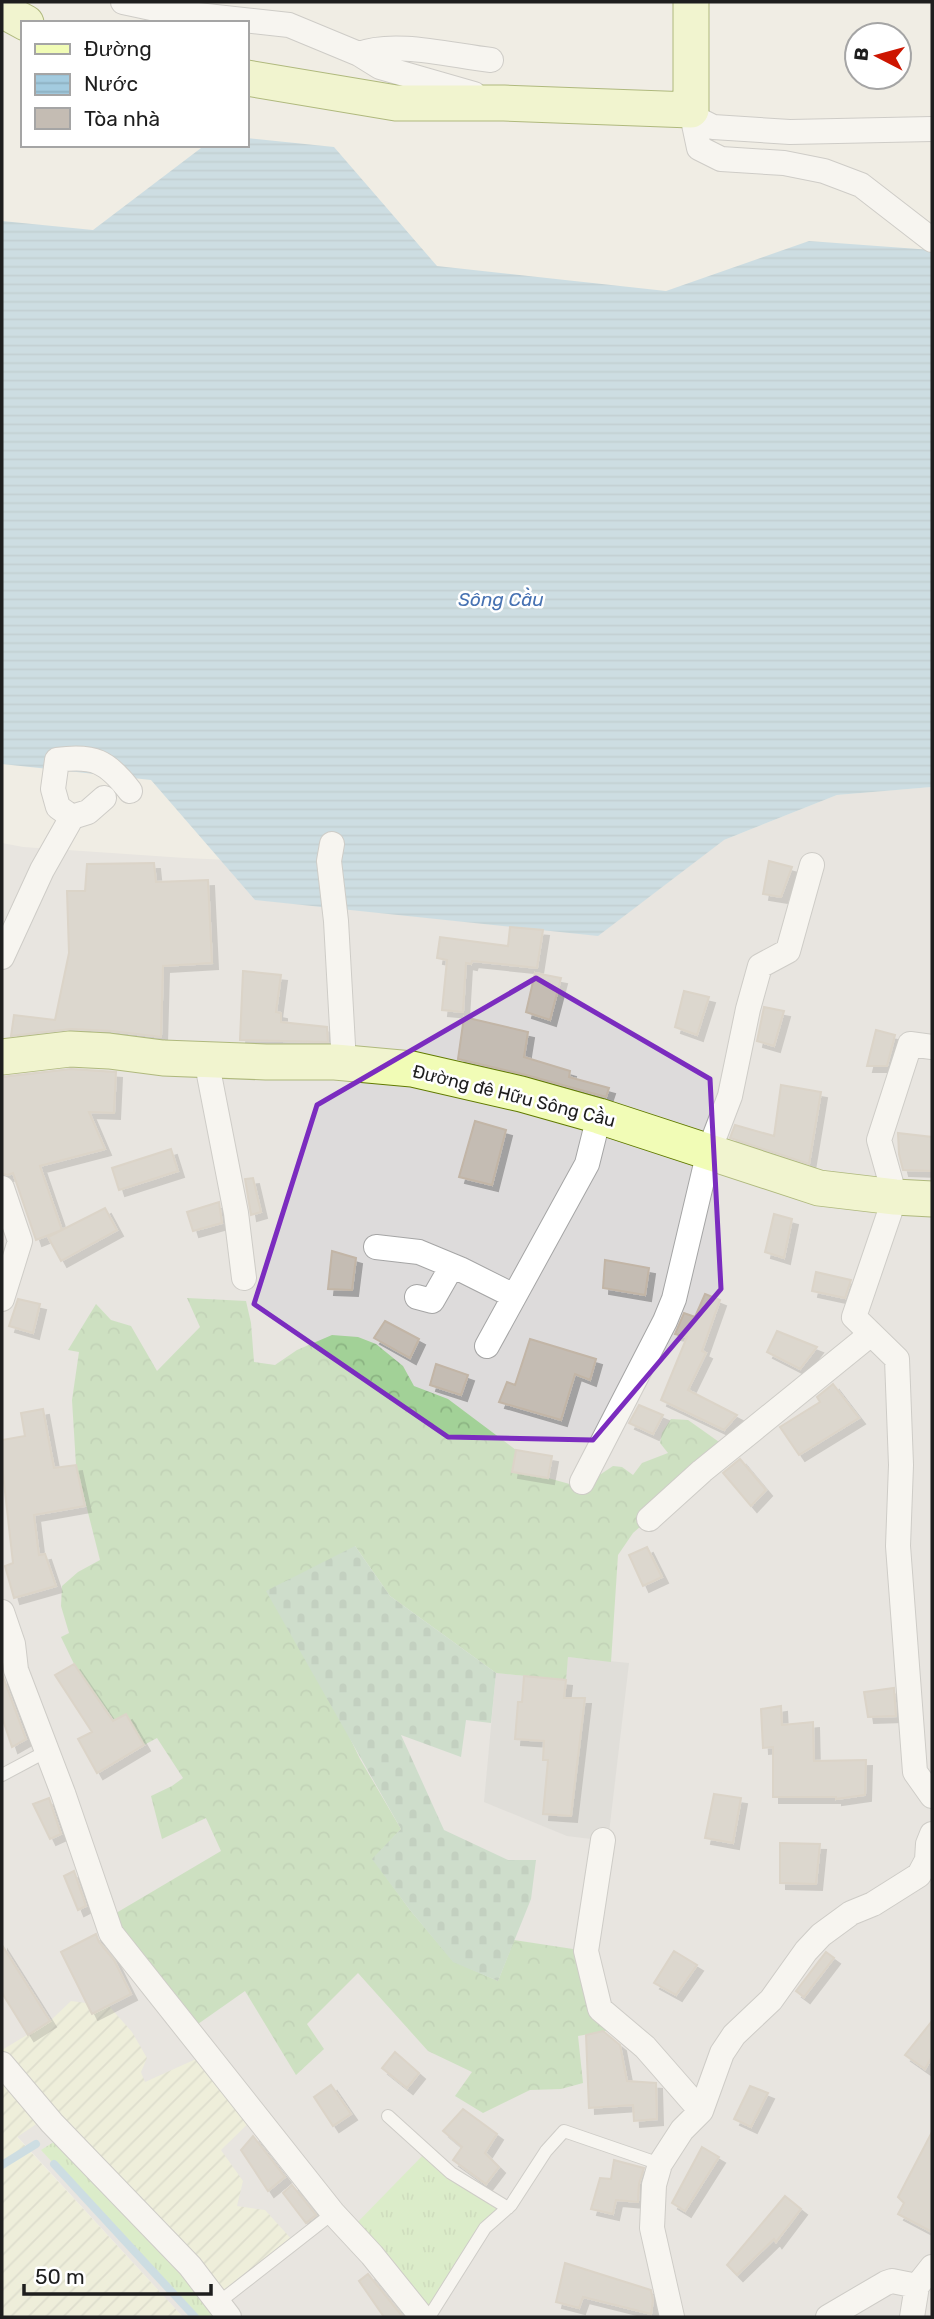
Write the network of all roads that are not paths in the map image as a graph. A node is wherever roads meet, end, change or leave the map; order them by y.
1 (123, 2) edge
2 (691, 2) edge
3 (2, 10) edge
4 (22, 21) edge
5 (359, 54) junction
6 (491, 60) dead end
7 (248, 78) edge
8 (504, 103) junction
9 (691, 110) junction
10 (932, 129) edge
11 (932, 240) edge
12 (130, 791) dead end
13 (104, 798) dead end
14 (72, 817) junction
15 (332, 844) dead end
16 (812, 865) dead end
17 (2, 957) edge
18 (932, 1047) edge
19 (2, 1057) edge
20 (206, 1059) junction
21 (344, 1063) junction
22 (598, 1116) junction
23 (709, 1151) junction
24 (2, 1188) edge
25 (895, 1197) junction
26 (932, 1199) edge
27 (376, 1247) dead end
28 (452, 1266) junction
29 (244, 1278) dead end
30 (514, 1296) junction
31 (417, 1297) dead end
32 (2, 1299) edge
33 (871, 1334) junction
34 (487, 1346) dead end
35 (582, 1482) dead end
36 (649, 1519) dead end
37 (2, 1612) edge
38 (9, 1675) edge
39 (47, 1751) junction
40 (2, 1775) edge
41 (932, 1796) edge
42 (603, 1840) dead end
43 (931, 1842) edge
44 (2, 2064) edge
45 (701, 2110) junction
46 (388, 2116) dead end
47 (660, 2164) junction
48 (508, 2208) junction
49 (333, 2213) junction
50 (924, 2277) edge
51 (223, 2310) edge
52 (422, 2317) edge
53 (429, 2317) edge
54 (672, 2317) edge
55 (828, 2317) edge
56 (912, 2317) edge

1 - 5 street
2 - 9 main road
3 - 4 main road
5 - 6 street
5 - 8 street
7 - 8 main road
8 - 9 main road
9 - 10 street
9 - 11 street
12 - 14 street
13 - 14 street
14 - 17 street
15 - 21 street
16 - 23 street
18 - 25 street
19 - 20 main road, Đường đê Hữu Sông Cầu
20 - 21 main road, Đường đê Hữu Sông Cầu
20 - 29 street
21 - 22 main road, Đường đê Hữu Sông Cầu
22 - 23 main road, Đường đê Hữu Sông Cầu
22 - 30 street
23 - 25 main road, Đường đê Hữu Sông Cầu
23 - 35 street
24 - 32 street
25 - 26 main road, Đường đê Hữu Sông Cầu
25 - 33 street
27 - 28 street
28 - 30 street
28 - 31 street
30 - 34 street
33 - 36 street
33 - 41 street
37 - 38 street
38 - 39 street
39 - 40 lane
39 - 49 street
42 - 45 street
43 - 45 street
44 - 51 street
45 - 47 street
46 - 48 lane
47 - 48 lane
47 - 54 street
48 - 53 lane
49 - 51 lane
49 - 52 street
50 - 55 street
50 - 56 street

